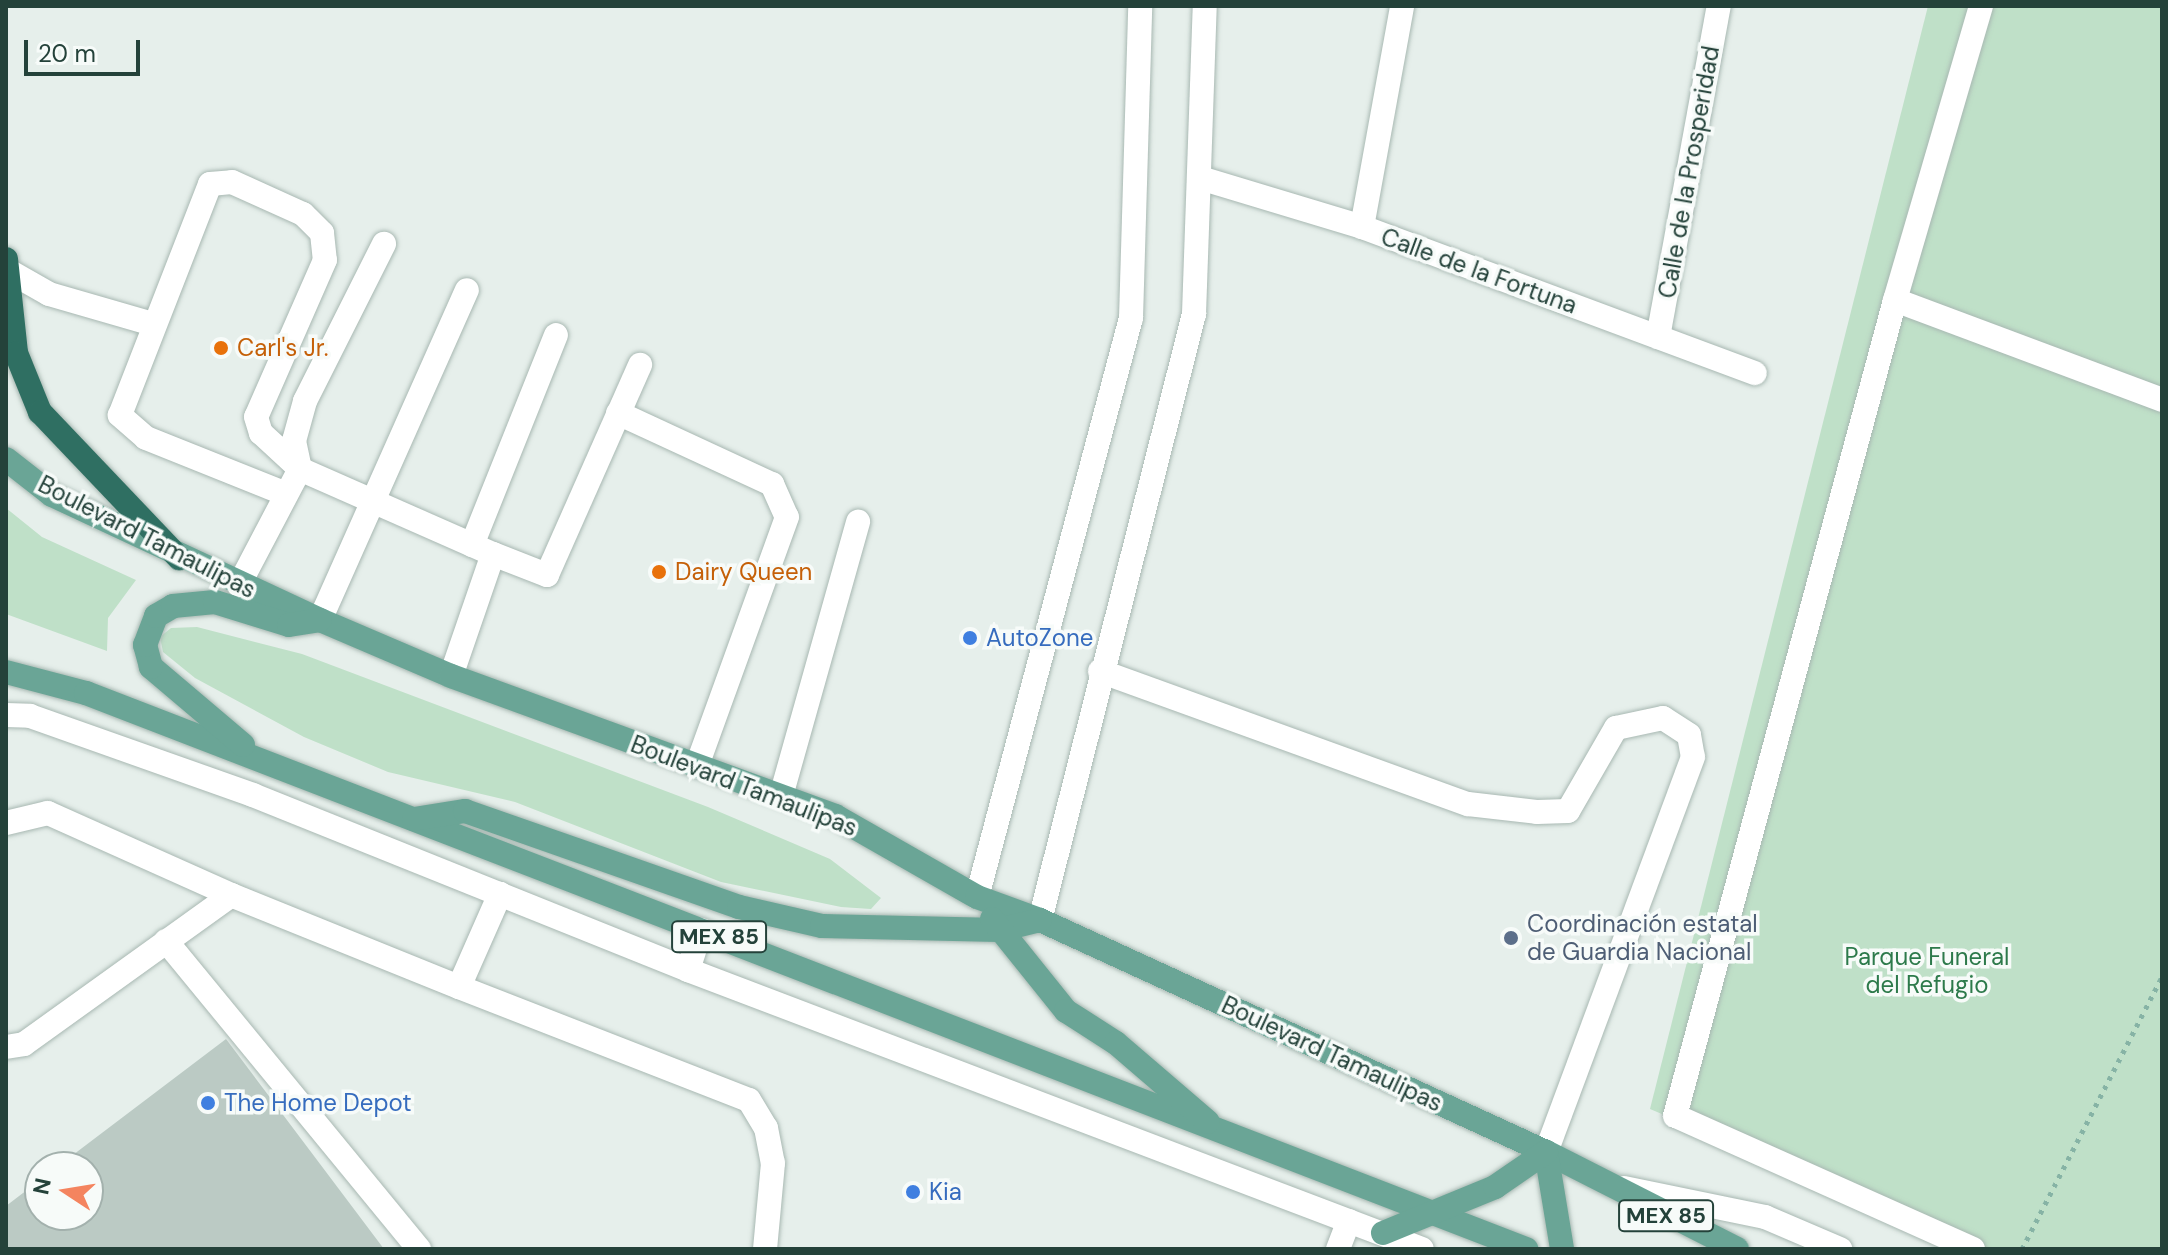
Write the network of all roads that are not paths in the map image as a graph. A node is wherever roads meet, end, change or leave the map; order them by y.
1 (1140, 6) edge
2 (1205, 6) edge
3 (1402, 6) edge
4 (1719, 6) edge
5 (1981, 6) edge
6 (1200, 178) junction
7 (1362, 227) junction
8 (384, 244) dead end
9 (6, 259) edge
10 (7, 270) edge
11 (467, 290) dead end
12 (1895, 300) junction
13 (153, 324) junction
14 (556, 335) dead end
15 (1658, 337) junction
16 (640, 365) dead end
17 (1755, 373) dead end
18 (2162, 400) edge
19 (618, 413) junction
20 (6, 459) edge
21 (300, 469) junction
22 (286, 494) junction
23 (373, 501) junction
24 (858, 522) dead end
25 (482, 550) junction
26 (179, 558) junction
27 (239, 585) junction
28 (320, 620) junction
29 (1100, 671) junction
30 (6, 672) edge
31 (451, 676) junction
32 (6, 715) edge
33 (265, 762) junction
34 (697, 766) junction
35 (253, 795) junction
36 (781, 796) junction
37 (414, 819) junction
38 (6, 823) edge
39 (500, 894) junction
40 (231, 895) junction
41 (977, 897) junction
42 (1040, 920) junction
43 (701, 930) junction
44 (999, 930) junction
45 (166, 941) junction
46 (688, 970) junction
47 (459, 987) junction
48 (6, 1047) edge
49 (1222, 1134) junction
50 (1546, 1152) junction
51 (1596, 1182) junction
52 (1428, 1213) junction
53 (1349, 1221) junction
54 (1383, 1233) junction
55 (419, 1249) edge
56 (765, 1249) edge
57 (1338, 1249) edge
58 (1422, 1249) edge
59 (1526, 1249) edge
60 (1562, 1249) edge
61 (1737, 1249) edge
62 (1840, 1249) edge
63 (1973, 1249) edge

1 - 41 street
2 - 6 street
3 - 7 street
4 - 15 street, Calle de la Prosperidad
5 - 12 street
6 - 7 street, Calle de la Fortuna
6 - 29 street
7 - 15 street, Calle de la Fortuna
8 - 21 street
9 - 10 highway
10 - 13 street
10 - 26 highway
11 - 23 street
12 - 18 street
12 - 63 street
13 - 21 street
13 - 22 street
14 - 25 street
15 - 17 street, Calle de la Fortuna
16 - 19 street
19 - 25 street
19 - 34 street
20 - 26 main road, Boulevard Tamaulipas / MEX 85
21 - 22 street
21 - 23 street
22 - 27 street
23 - 25 street
23 - 28 street
24 - 36 street
25 - 31 street
26 - 27 main road, Boulevard Tamaulipas / MEX 85
27 - 28 main road, Boulevard Tamaulipas / MEX 85
28 - 31 main road, Boulevard Tamaulipas / MEX 85
28 - 33 main road
29 - 42 street
29 - 50 street
30 - 33 main road, MEX 85
31 - 34 main road, Boulevard Tamaulipas / MEX 85
32 - 35 street
33 - 35 street
33 - 37 main road, MEX 85
34 - 36 main road, Boulevard Tamaulipas / MEX 85
35 - 39 street
36 - 41 main road, Boulevard Tamaulipas / MEX 85
37 - 43 main road, MEX 85
37 - 44 main road
38 - 40 street
39 - 46 street
39 - 47 street
40 - 45 street
40 - 47 street
41 - 42 main road, Boulevard Tamaulipas / MEX 85
41 - 44 main road
42 - 44 main road
42 - 50 main road, Boulevard Tamaulipas / MEX 85
43 - 46 street
43 - 49 main road, MEX 85
44 - 49 main road
45 - 48 street
45 - 55 street
46 - 53 street
47 - 56 street
49 - 52 main road, MEX 85
50 - 51 main road, Boulevard Tamaulipas / MEX 85
50 - 52 main road
50 - 60 main road
51 - 61 main road, Boulevard Tamaulipas / MEX 85
51 - 62 street
52 - 54 main road
52 - 59 main road, MEX 85
53 - 54 street
53 - 57 street
54 - 58 street

